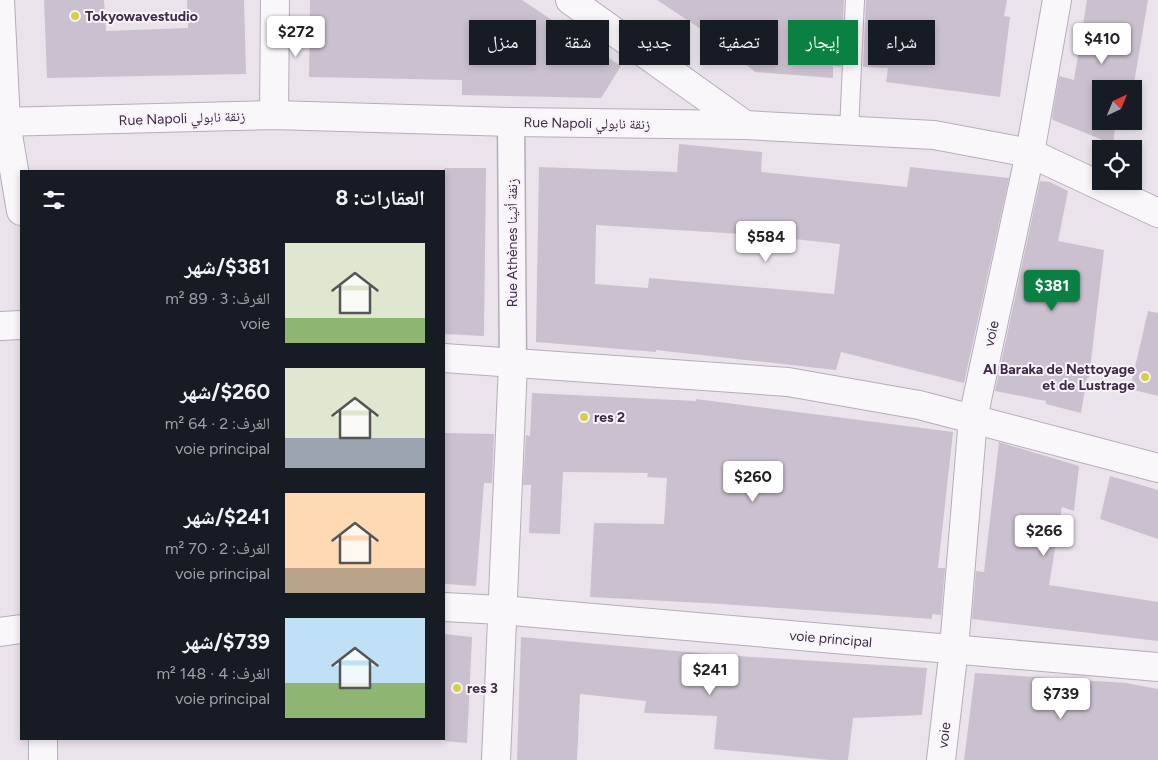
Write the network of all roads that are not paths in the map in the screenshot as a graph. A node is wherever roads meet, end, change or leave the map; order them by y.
1 (0, 0) edge
2 (275, 0) edge
3 (855, 0) edge
4 (1057, 0) edge
5 (585, 4) edge
6 (274, 116) junction
7 (3, 122) edge
8 (511, 122) junction
9 (745, 125) junction
10 (849, 130) junction
11 (1030, 153) junction
12 (20, 206) edge
13 (1158, 213) edge
14 (20, 325) edge
15 (0, 326) edge
16 (445, 358) edge
17 (513, 364) junction
18 (973, 418) junction
19 (1158, 468) edge
20 (445, 607) edge
21 (501, 610) junction
22 (20, 629) edge
23 (0, 632) edge
24 (954, 648) junction
25 (1158, 667) edge
26 (43, 740) edge
27 (43, 760) edge
28 (496, 760) edge
29 (941, 760) edge

1 - 7 street
2 - 6 street
3 - 10 lane
4 - 11 street, voie
5 - 9 street
6 - 7 street, Rue Napoli زنقة نابولي
6 - 8 street, Rue Napoli زنقة نابولي
7 - 12 street
8 - 9 street, Rue Napoli زنقة نابولي
8 - 17 street, Rue Athènes زنقة أثينا
9 - 10 street, Rue Napoli زنقة نابولي
10 - 11 street, Rue Napoli زنقة نابولي
11 - 13 street, Rue Napoli زنقة نابولي
11 - 18 street, voie
14 - 15 street
16 - 17 street
17 - 18 street
17 - 21 street
18 - 19 street
18 - 24 street, voie
20 - 21 street, voie principal
21 - 24 street, voie principal
21 - 28 street
22 - 23 street
24 - 25 street, voie principal
24 - 29 street, voie
26 - 27 street

